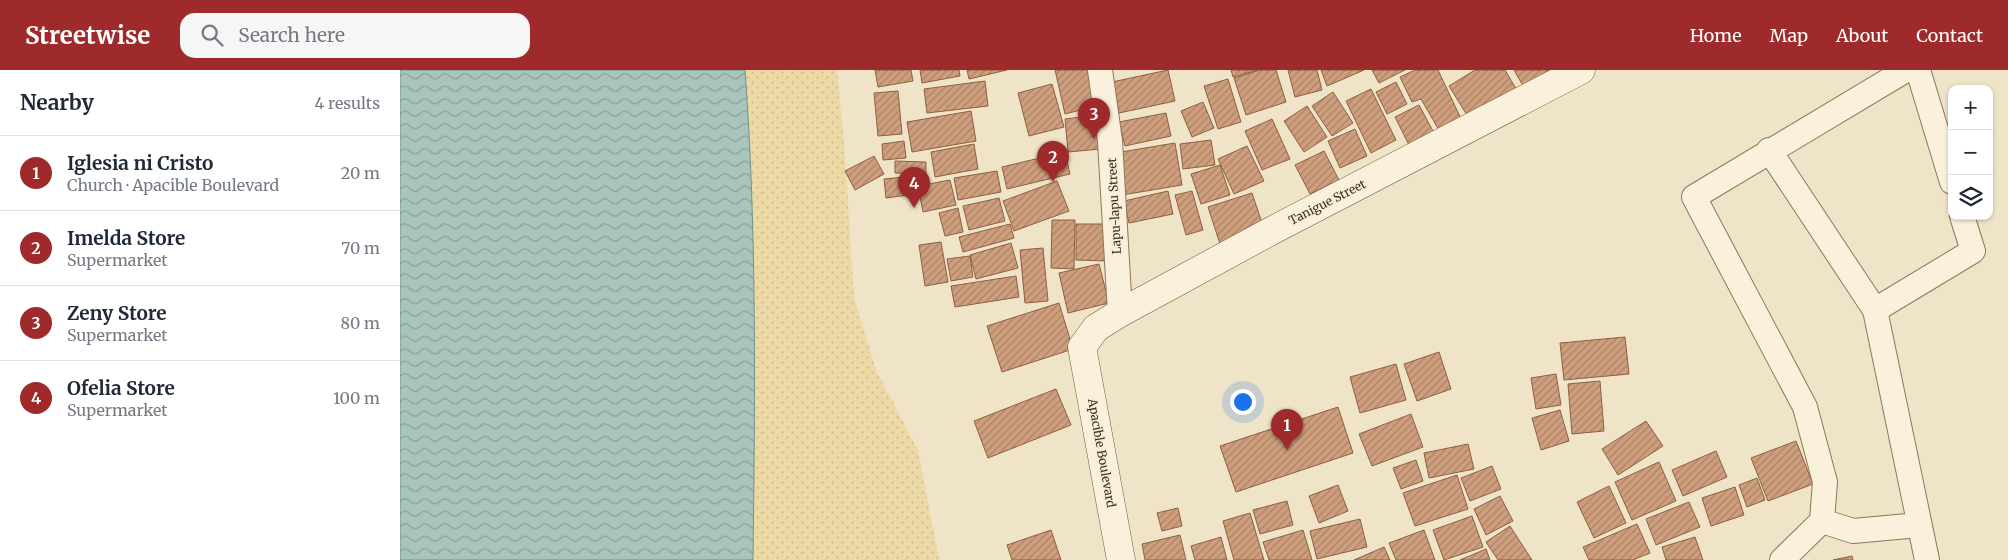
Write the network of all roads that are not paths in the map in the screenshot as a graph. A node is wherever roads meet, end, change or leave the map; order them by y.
1 (1100, 70) edge
2 (1581, 70) edge
3 (1906, 70) edge
4 (1918, 70) edge
5 (1769, 150) junction
6 (1950, 175) edge
7 (1963, 220) edge
8 (1875, 310) junction
9 (1120, 312) junction
10 (1082, 346) joint
11 (1822, 521) junction
12 (1919, 525) junction
13 (1121, 560) edge
14 (1781, 560) edge
15 (1927, 560) edge

1 - 9 street, Lapu-lapu Street
2 - 9 street, Tanigue Street
3 - 5 street
4 - 6 street
5 - 8 street
5 - 11 street
7 - 8 street
8 - 12 street
9 - 10 street, Tanigue Street
10 - 13 street, Apacible Boulevard
11 - 12 street
11 - 14 street
12 - 15 street

